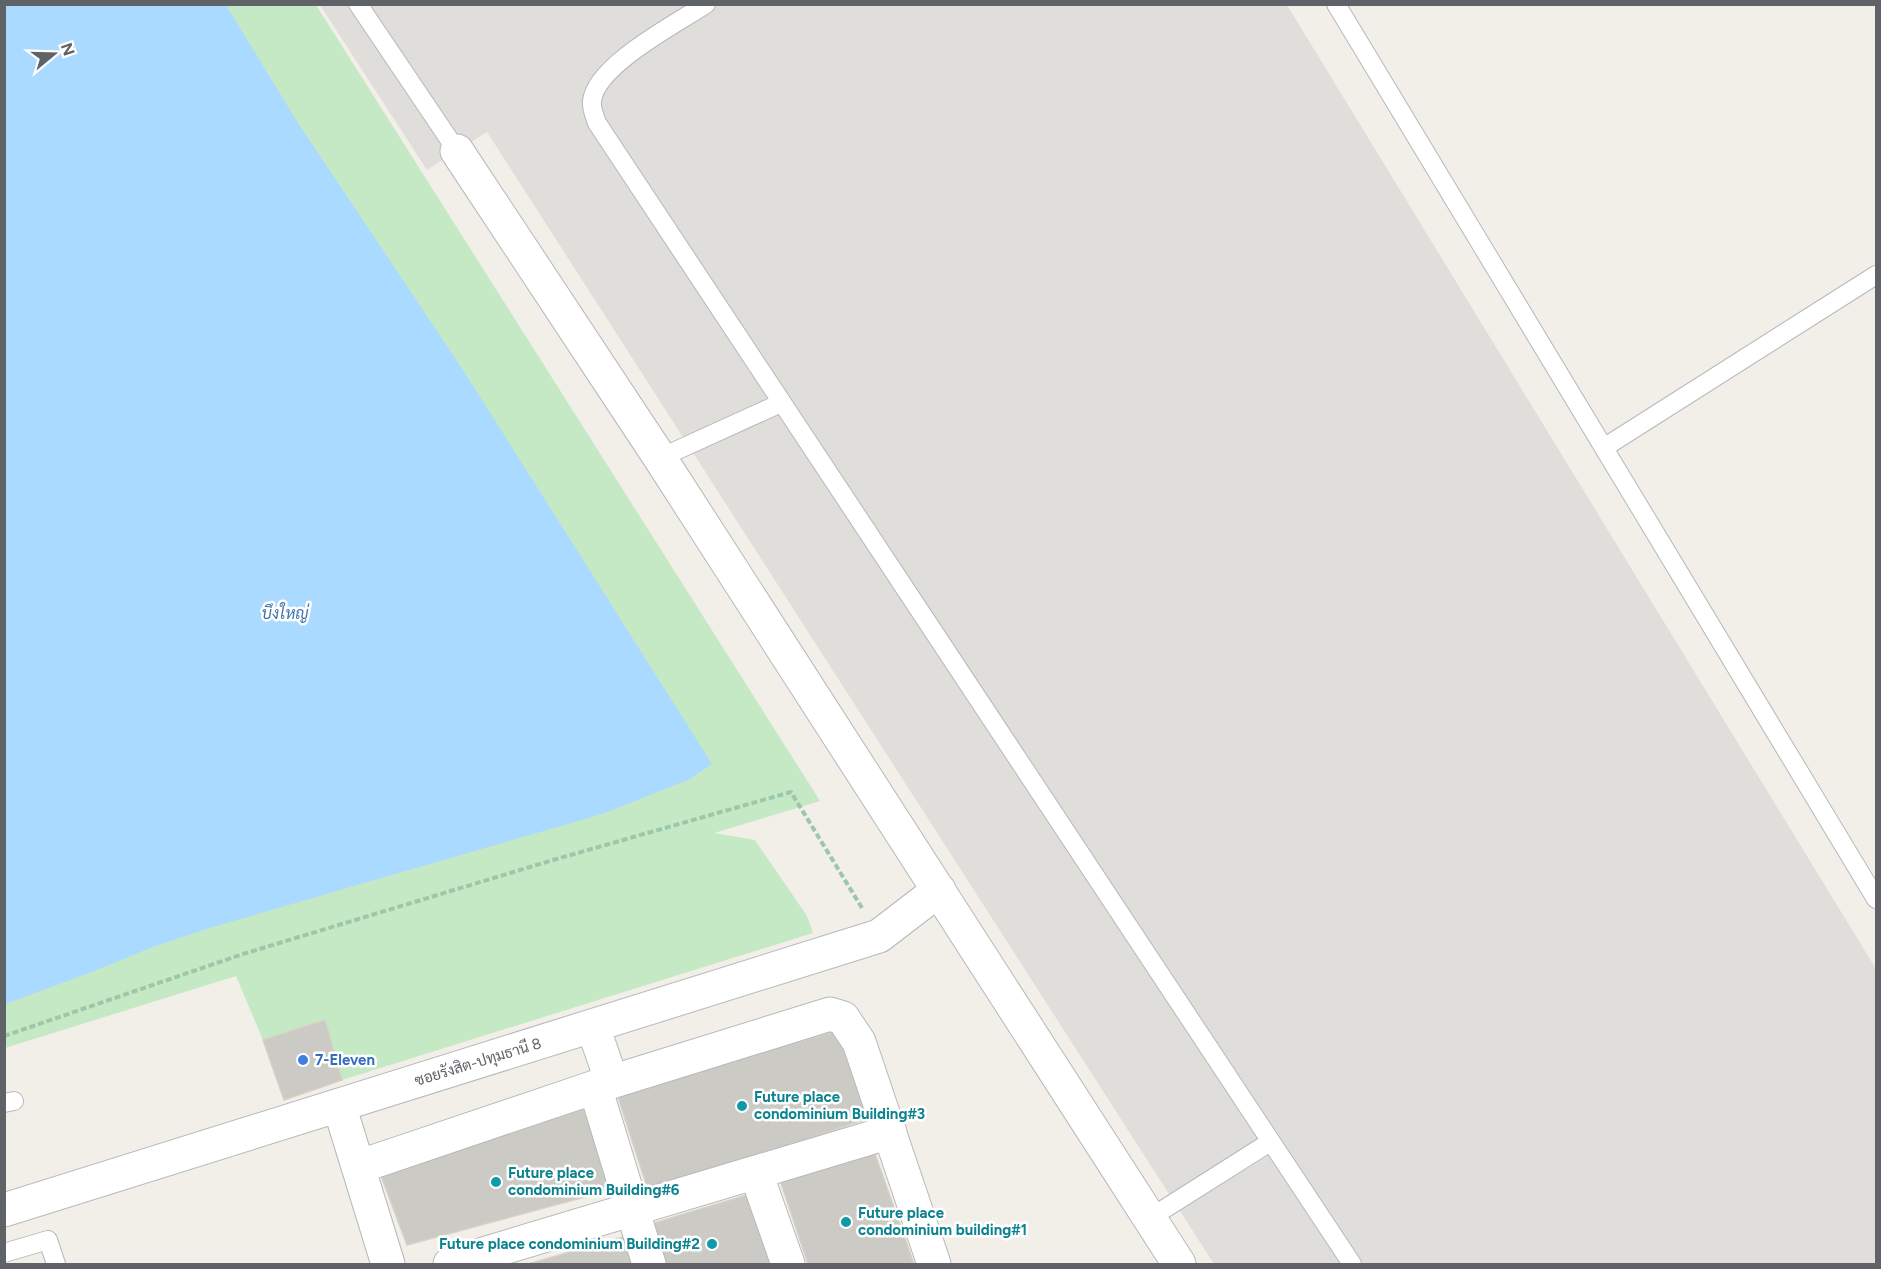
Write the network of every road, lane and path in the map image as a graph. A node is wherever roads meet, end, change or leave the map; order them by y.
1 (358, 4) edge
2 (705, 4) edge
3 (1336, 4) edge
4 (457, 150) joint
5 (1876, 275) edge
6 (781, 403) junction
7 (1605, 447) junction
8 (660, 458) junction
9 (939, 890) junction
10 (1876, 899) edge
11 (879, 936) junction
12 (593, 1027) junction
13 (4, 1036) edge
14 (604, 1084) junction
15 (339, 1105) junction
16 (890, 1132) junction
17 (1270, 1142) junction
18 (358, 1167) junction
19 (756, 1173) junction
20 (632, 1209) junction
21 (4, 1210) edge
22 (1150, 1218) junction
23 (4, 1253) edge
24 (505, 1256) edge
25 (56, 1264) edge
26 (388, 1264) edge
27 (450, 1264) edge
28 (649, 1264) edge
29 (788, 1264) edge
30 (934, 1264) edge
31 (1179, 1264) edge
32 (1352, 1264) edge

1 - 4 lane
2 - 6 lane
3 - 7 lane
4 - 8 street
5 - 7 lane
6 - 8 lane
6 - 17 lane
7 - 10 lane
8 - 9 street
9 - 11 street, ซอยรังสิต-ปทุมธานี 8
9 - 22 street
11 - 12 street, ซอยรังสิต-ปทุมธานี 8
11 - 13 path
12 - 14 street
12 - 15 street, ซอยรังสิต-ปทุมธานี 8
14 - 16 street
14 - 18 street
14 - 20 street
15 - 18 street
15 - 21 street, ซอยรังสิต-ปทุมธานี 8
16 - 19 street
16 - 30 street
17 - 22 lane
17 - 32 lane
18 - 26 street
19 - 20 street
19 - 29 street
20 - 24 street
20 - 28 street
22 - 31 street
23 - 25 lane
24 - 27 street

